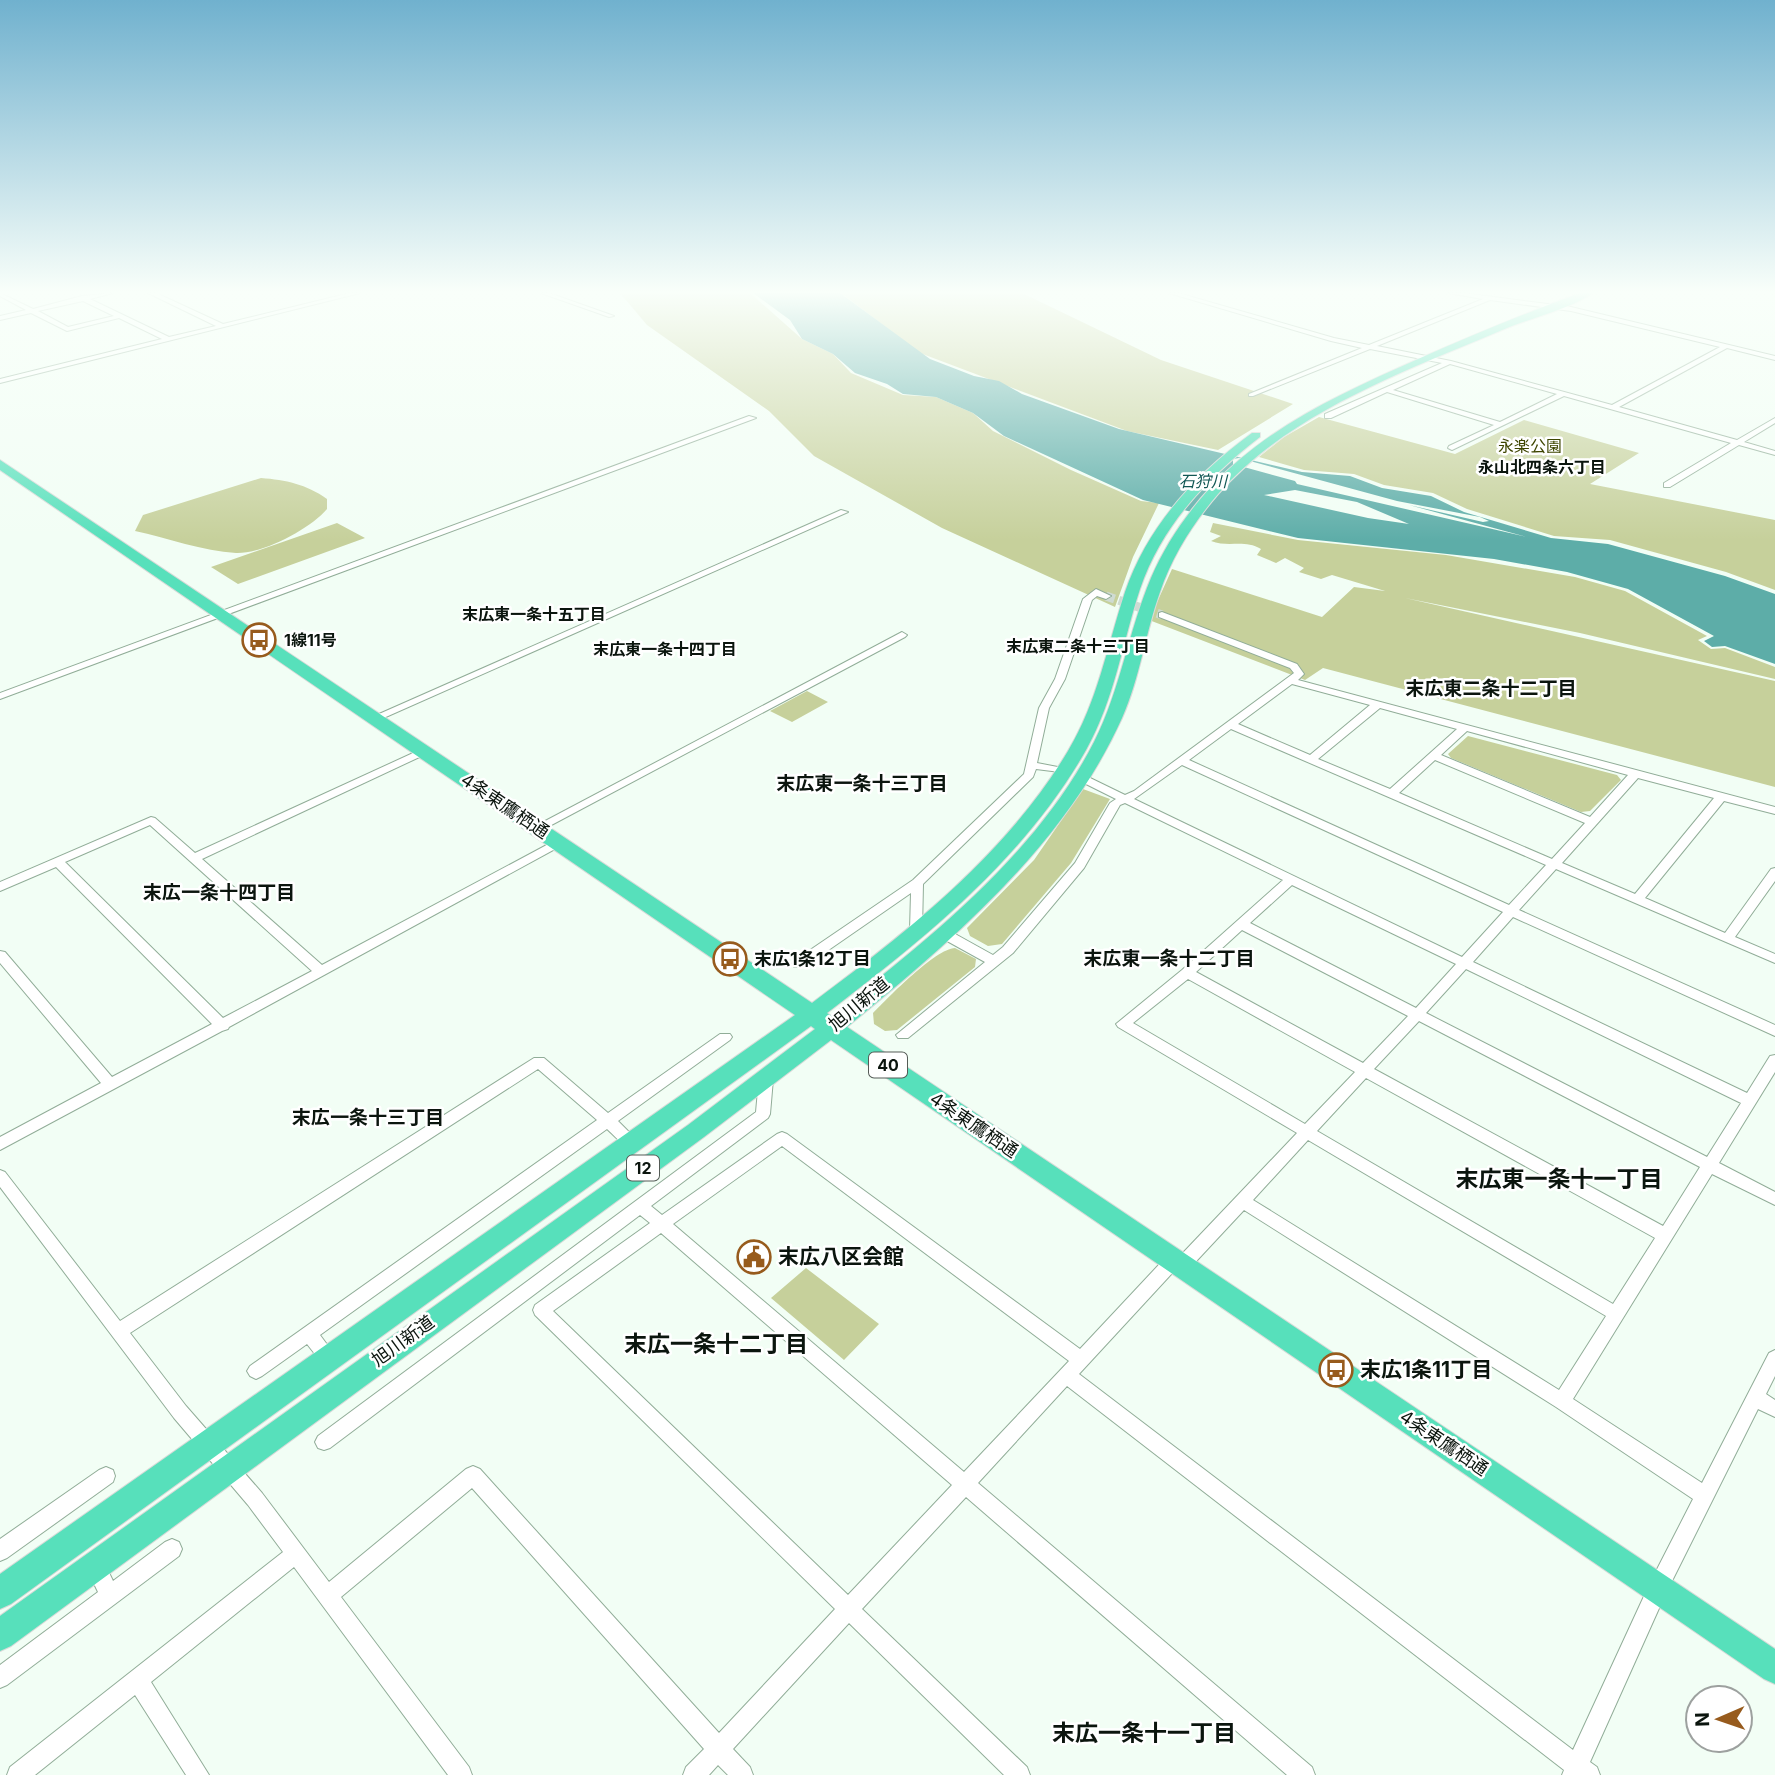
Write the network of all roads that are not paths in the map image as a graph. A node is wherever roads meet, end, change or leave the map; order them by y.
1 (25, 376) edge
2 (1299, 376) edge
3 (1376, 376) edge
4 (1395, 376) edge
5 (1418, 376) edge
6 (1498, 376) edge
7 (1672, 376) edge
8 (0, 382) edge
9 (1386, 390) junction
10 (1563, 394) junction
11 (1251, 395) dead end
12 (1613, 408) junction
13 (1324, 413) junction
14 (1297, 414) junction
15 (752, 418) dead end
16 (1775, 420) edge
17 (1499, 424) junction
18 (1739, 443) junction
19 (1452, 448) dead end
20 (1775, 453) edge
21 (0, 464) edge
22 (1667, 485) dead end
23 (844, 512) dead end
24 (1106, 596) dead end
25 (222, 614) junction
26 (1162, 615) tunnel mouth
27 (902, 635) dead end
28 (1292, 681) junction
29 (0, 696) edge
30 (1378, 704) junction
31 (375, 718) junction
32 (1231, 725) junction
33 (1465, 727) junction
34 (424, 751) junction
35 (1434, 756) junction
36 (1311, 759) junction
37 (1182, 761) junction
38 (1032, 765) junction
39 (1636, 773) junction
40 (1073, 774) junction
41 (1392, 794) junction
42 (1721, 796) junction
43 (1126, 798) junction
44 (1775, 811) edge
45 (1591, 821) junction
46 (538, 828) junction
47 (560, 843) junction
48 (193, 859) junction
49 (58, 862) junction
50 (1555, 864) junction
51 (1775, 872) edge
52 (1291, 879) junction
53 (917, 883) junction
54 (0, 887) edge
55 (1637, 900) junction
56 (1510, 910) junction
57 (1243, 925) junction
58 (916, 930) junction
59 (943, 933) junction
60 (1727, 939) junction
61 (0, 955) edge
62 (1775, 959) edge
63 (994, 961) junction
64 (1464, 962) junction
65 (799, 964) dead end
66 (321, 972) junction
67 (1187, 973) junction
68 (810, 1013) junction
69 (1417, 1015) junction
70 (223, 1026) junction
71 (831, 1027) junction
72 (1775, 1031) edge
73 (903, 1035) dead end
74 (724, 1037) dead end
75 (1775, 1060) edge
76 (1363, 1071) junction
77 (766, 1079) junction
78 (111, 1085) junction
79 (1750, 1101) junction
80 (608, 1121) junction
81 (1307, 1133) junction
82 (632, 1142) junction
83 (0, 1144) edge
84 (1710, 1164) junction
85 (0, 1176) edge
86 (1775, 1199) edge
87 (1242, 1201) junction
88 (642, 1207) junction
89 (661, 1224) junction
90 (1666, 1236) junction
91 (1178, 1262) junction
92 (1616, 1314) junction
93 (118, 1331) junction
94 (308, 1333) junction
95 (328, 1358) junction
96 (1775, 1358) edge
97 (1072, 1367) junction
98 (256, 1371) dead end
99 (1755, 1397) junction
100 (1562, 1401) junction
101 (1775, 1409) edge
102 (324, 1441) dead end
103 (208, 1444) junction
104 (230, 1470) junction
105 (106, 1476) dead end
106 (964, 1483) junction
107 (1705, 1496) junction
108 (172, 1549) dead end
109 (0, 1551) edge
110 (295, 1554) junction
111 (96, 1567) junction
112 (2, 1588) edge
113 (1658, 1588) junction
114 (110, 1596) junction
115 (327, 1596) junction
116 (849, 1609) junction
117 (0, 1635) edge
118 (1775, 1668) edge
119 (0, 1678) edge
120 (138, 1680) junction
121 (719, 1749) junction
122 (1580, 1772) edge
123 (18, 1775) edge
124 (198, 1775) edge
125 (461, 1775) edge
126 (694, 1775) edge
127 (742, 1775) edge
128 (1019, 1775) edge
129 (1304, 1775) edge

1 - 8 street
2 - 11 street
3 - 14 highway, 旭川新道 / 12
4 - 13 highway, 旭川新道 / 12
5 - 9 street
6 - 10 street
7 - 12 street
9 - 13 street
9 - 17 street
10 - 12 street
10 - 17 street
12 - 18 street
13 - 14 highway, 旭川新道 / 12
14 - 40 highway, 旭川新道 / 12
15 - 25 street
16 - 18 street
17 - 19 street
18 - 20 street
18 - 22 street
21 - 25 highway, 4条東鷹栖通 / 40
23 - 31 street
24 - 38 street
25 - 29 street
25 - 31 highway, 4条東鷹栖通 / 40
26 - 28 street
27 - 46 street
28 - 30 street
28 - 32 street
30 - 33 street
30 - 36 street
31 - 34 highway, 4条東鷹栖通 / 40
32 - 36 street
32 - 37 street
33 - 35 street
33 - 39 street
34 - 46 highway, 4条東鷹栖通 / 40
34 - 48 street
35 - 41 street
35 - 45 street
36 - 41 street
37 - 43 street
37 - 56 street
38 - 40 street
38 - 53 street
39 - 42 street
39 - 45 street
40 - 43 street
40 - 58 highway, 旭川新道 / 12
40 - 59 highway, 旭川新道 / 12
41 - 50 street
42 - 44 street
42 - 55 street
43 - 52 street
43 - 63 street
45 - 50 street
46 - 47 highway, 4条東鷹栖通 / 40
47 - 66 street
47 - 68 highway, 4条東鷹栖通 / 40
48 - 49 street
48 - 66 street
49 - 54 street
49 - 70 street
50 - 55 street
50 - 56 street
51 - 60 street
52 - 57 street
52 - 64 street
53 - 58 street
53 - 65 street
55 - 60 street
56 - 64 street
56 - 72 street
57 - 67 street
57 - 69 street
58 - 68 highway, 旭川新道 / 12
59 - 63 street
59 - 71 highway, 旭川新道 / 12
60 - 62 street
61 - 78 street
63 - 73 street
64 - 69 street
64 - 79 street
66 - 70 street
67 - 76 street
67 - 81 street
68 - 71 highway, 4条東鷹栖通 / 40
68 - 82 highway, 旭川新道 / 12
69 - 76 street
69 - 84 street
70 - 78 street
71 - 77 highway, 旭川新道 / 12
71 - 91 highway, 4条東鷹栖通 / 40
74 - 80 street
75 - 79 street
76 - 81 street
76 - 90 street
77 - 88 street
77 - 104 highway, 旭川新道 / 12
78 - 83 street
79 - 84 street
80 - 82 street
80 - 93 street
80 - 94 street
81 - 87 street
81 - 92 street
82 - 95 highway, 旭川新道 / 12
84 - 86 street
84 - 90 street
85 - 93 street
87 - 91 street
87 - 100 street
88 - 89 street
88 - 102 street
89 - 97 street
89 - 106 street
89 - 116 street
90 - 92 street
91 - 97 street
91 - 113 highway, 4条東鷹栖通 / 40
92 - 100 street
93 - 103 street
94 - 95 street
94 - 98 street
95 - 103 highway, 旭川新道 / 12
96 - 99 street
97 - 106 street
97 - 122 street
99 - 101 street
99 - 107 street
100 - 107 street
103 - 104 street
103 - 112 highway, 旭川新道 / 12
104 - 110 street
104 - 111 highway, 旭川新道 / 12
105 - 109 street
106 - 116 street
106 - 129 street
107 - 113 street
108 - 114 street
110 - 115 street
110 - 120 street
111 - 114 street
111 - 117 highway, 旭川新道 / 12
113 - 118 highway, 4条東鷹栖通 / 40
113 - 122 street
114 - 119 street
115 - 121 street
115 - 125 street
116 - 121 street
116 - 128 street
120 - 123 street
120 - 124 street
121 - 126 street
121 - 127 street

